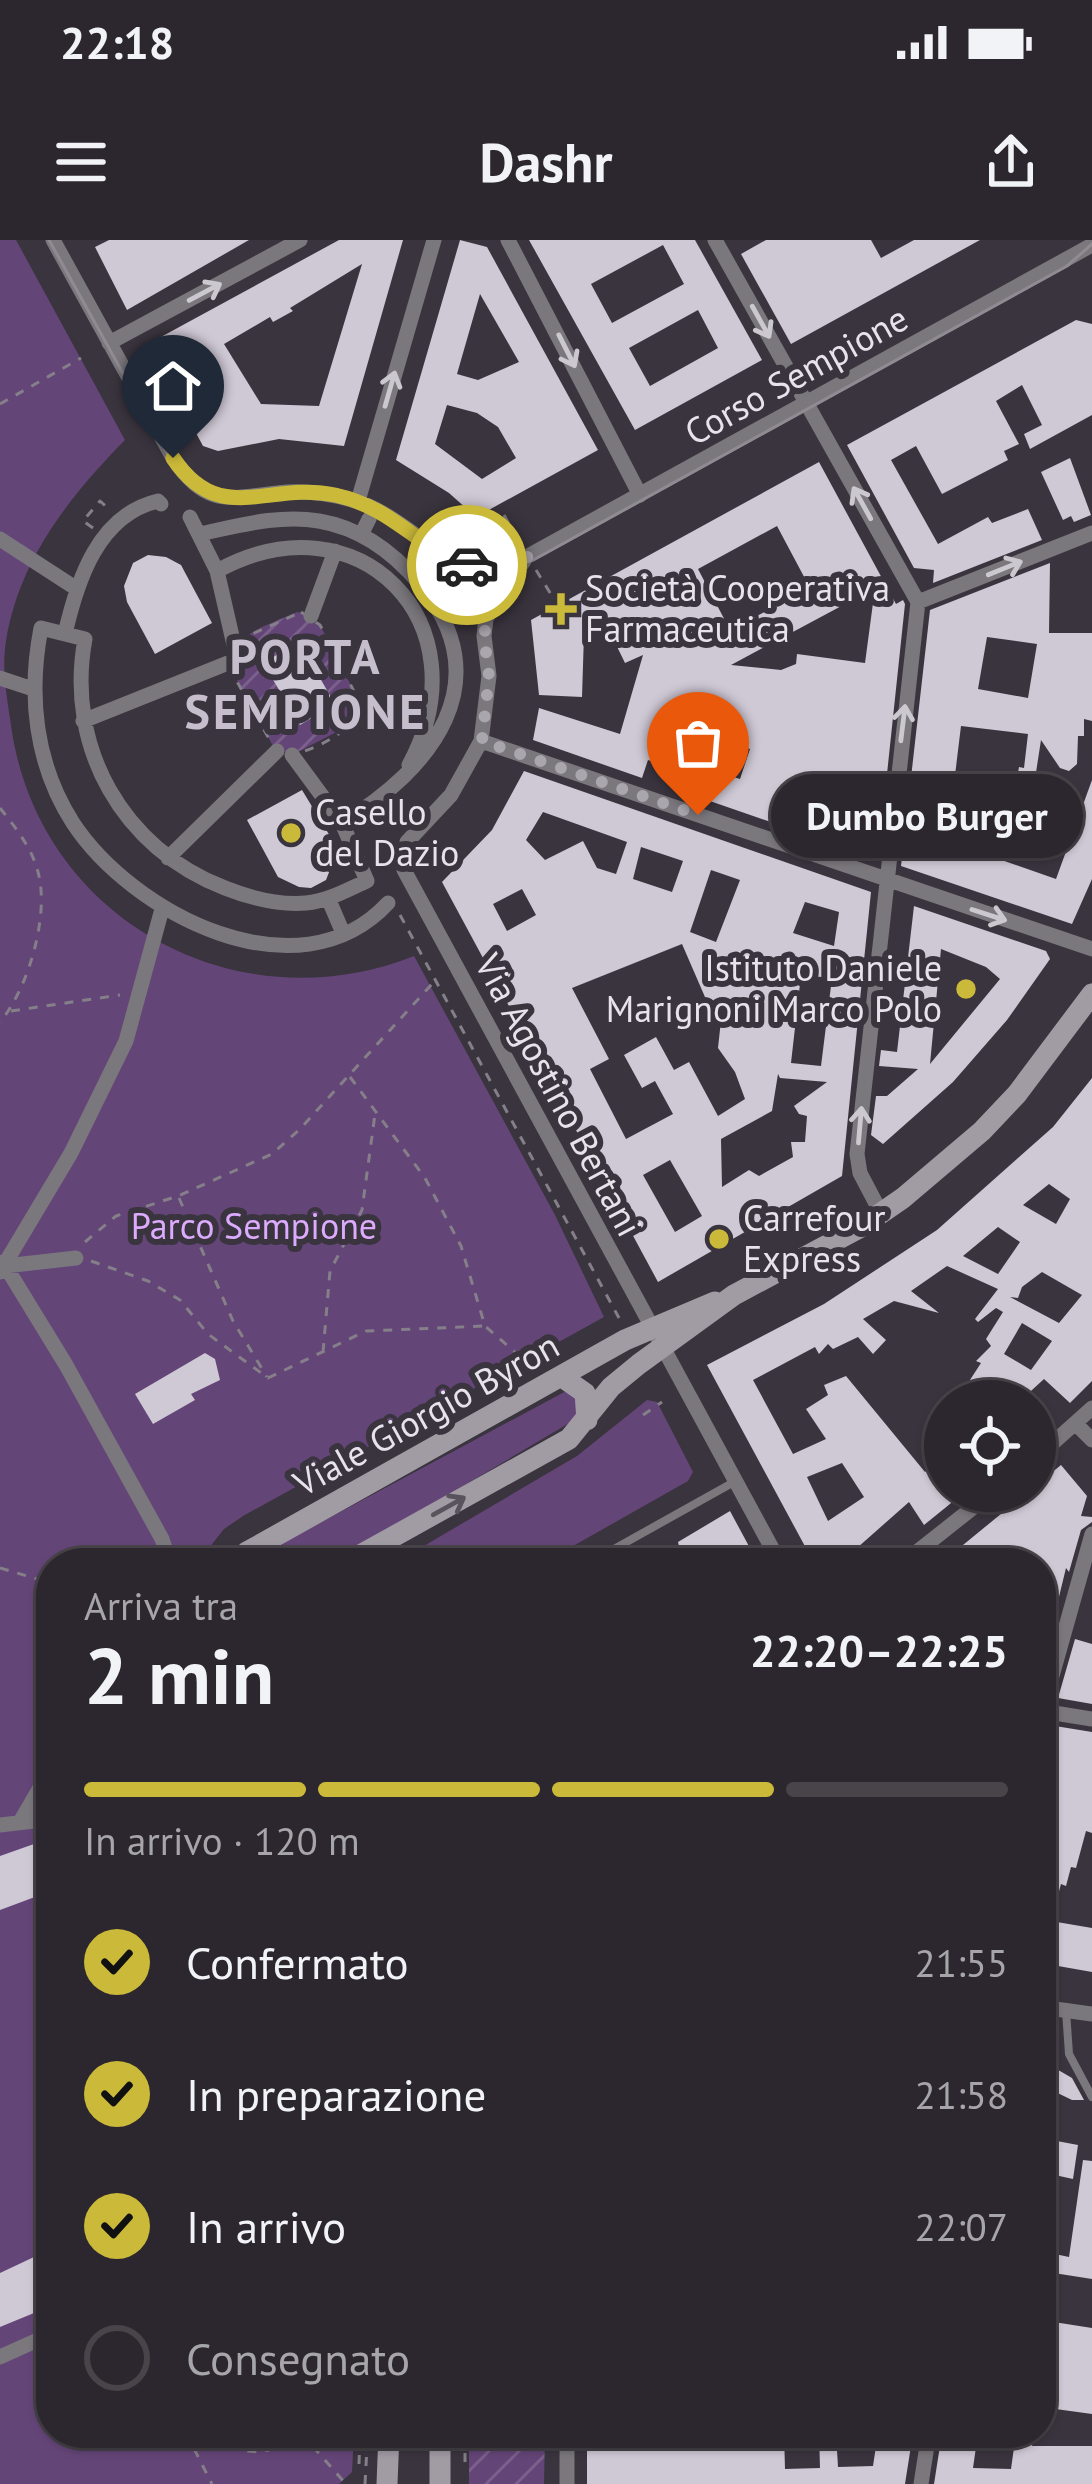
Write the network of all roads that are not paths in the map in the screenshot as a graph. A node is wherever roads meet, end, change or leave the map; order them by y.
1 (52, 240) edge
2 (300, 240) edge
3 (434, 240) edge
4 (508, 240) edge
5 (715, 240) edge
6 (1092, 245) edge
7 (109, 343) junction
8 (806, 404) junction
9 (640, 495) junction
10 (358, 501) junction
11 (161, 504) dead end
12 (190, 517) dead end
13 (369, 519) dead end
14 (1092, 533) edge
15 (199, 534) junction
16 (362, 535) junction
17 (0, 539) edge
18 (335, 551) junction
19 (528, 556) junction
20 (218, 571) junction
21 (77, 589) junction
22 (918, 602) junction
23 (311, 616) road end
24 (65, 634) junction
25 (234, 645) road end
26 (228, 663) road end
27 (0, 678) edge
28 (33, 688) junction
29 (361, 714) road end
30 (82, 721) junction
31 (426, 727) junction
32 (482, 741) junction
33 (385, 794) junction
34 (342, 823) junction
35 (167, 858) junction
36 (885, 881) junction
37 (328, 898) junction
38 (390, 902) road end
39 (162, 909) junction
40 (344, 933) junction
41 (1092, 949) edge
42 (1092, 994) edge
43 (881, 1214) junction
44 (76, 1258) road end
45 (2, 1265) edge
46 (734, 1295) junction
47 (650, 1328) junction
48 (661, 1349) junction
49 (550, 1376) junction
50 (1092, 1408) edge
51 (587, 1420) junction
52 (1076, 1424) junction
53 (1092, 1440) edge
54 (1056, 1441) edge
55 (734, 1482) junction
56 (967, 1512) edge
57 (1092, 1534) edge
58 (165, 1548) edge
59 (254, 1548) edge
60 (373, 1548) edge
61 (616, 1548) edge
62 (771, 1548) edge
63 (922, 1548) edge
64 (1056, 1660) edge
65 (1056, 1715) edge
66 (1092, 1719) edge
67 (36, 1795) edge
68 (36, 1820) edge
69 (20, 1822) junction
70 (0, 1825) edge
71 (1056, 2009) edge
72 (1066, 2011) junction
73 (1092, 2014) edge
74 (1092, 2096) edge
75 (36, 2341) edge
76 (0, 2357) edge
77 (387, 2448) edge
78 (441, 2448) edge
79 (568, 2448) edge
80 (926, 2448) edge
81 (443, 2479) edge
82 (386, 2484) edge
83 (567, 2484) edge
84 (921, 2484) edge

1 - 7 street
7 -> 2 street
10 -> 3 street
4 -> 9 street
5 -> 8 street
6 - 8 street, Corso Sempione
7 - 10 street
8 - 9 street, Corso Sempione
22 -> 8 street
9 - 19 street, Corso Sempione
10 - 19 street
11 - 21 street
12 - 15 street
13 - 16 street
22 -> 14 street
15 - 16 street
15 - 20 street
16 - 33 street
17 - 21 street
18 - 20 street
18 - 23 street
18 - 31 street
19 - 32 street
20 - 25 street
21 - 24 street
36 -> 22 street
24 - 28 street
24 - 30 street
26 - 30 street
27 - 28 street
28 - 39 street
29 - 31 street
30 - 35 street
31 - 33 street
32 - 36 street
32 - 47 street, Via Agostino Bertani
33 - 34 street
34 - 35 street
34 - 37 street
35 - 37 street
36 -> 41 street
43 -> 36 street
37 - 40 street
38 - 40 street
39 - 40 street
39 - 45 street
42 - 43 main road
43 - 46 main road
44 - 45 street
45 - 58 street
46 - 47 main road, Viale Giorgio Byron
46 - 48 main road
47 - 48 street, Via Agostino Bertani
47 - 49 main road, Viale Giorgio Byron
48 - 51 main road
48 - 55 street, Via Agostino Bertani
49 - 51 main road
49 - 59 main road, Viale Giorgio Byron
50 - 52 street
60 -> 51 main road
52 - 53 street
52 - 54 street
55 - 61 lane
55 - 62 street, Via Agostino Bertani
56 - 63 street
57 - 64 street
65 - 66 street
67 - 69 street
68 - 69 street
69 - 70 street
71 - 72 street
72 - 73 street
72 - 74 lane
75 - 76 street
77 - 82 main road
78 - 81 main road
79 - 83 street
80 - 84 street

